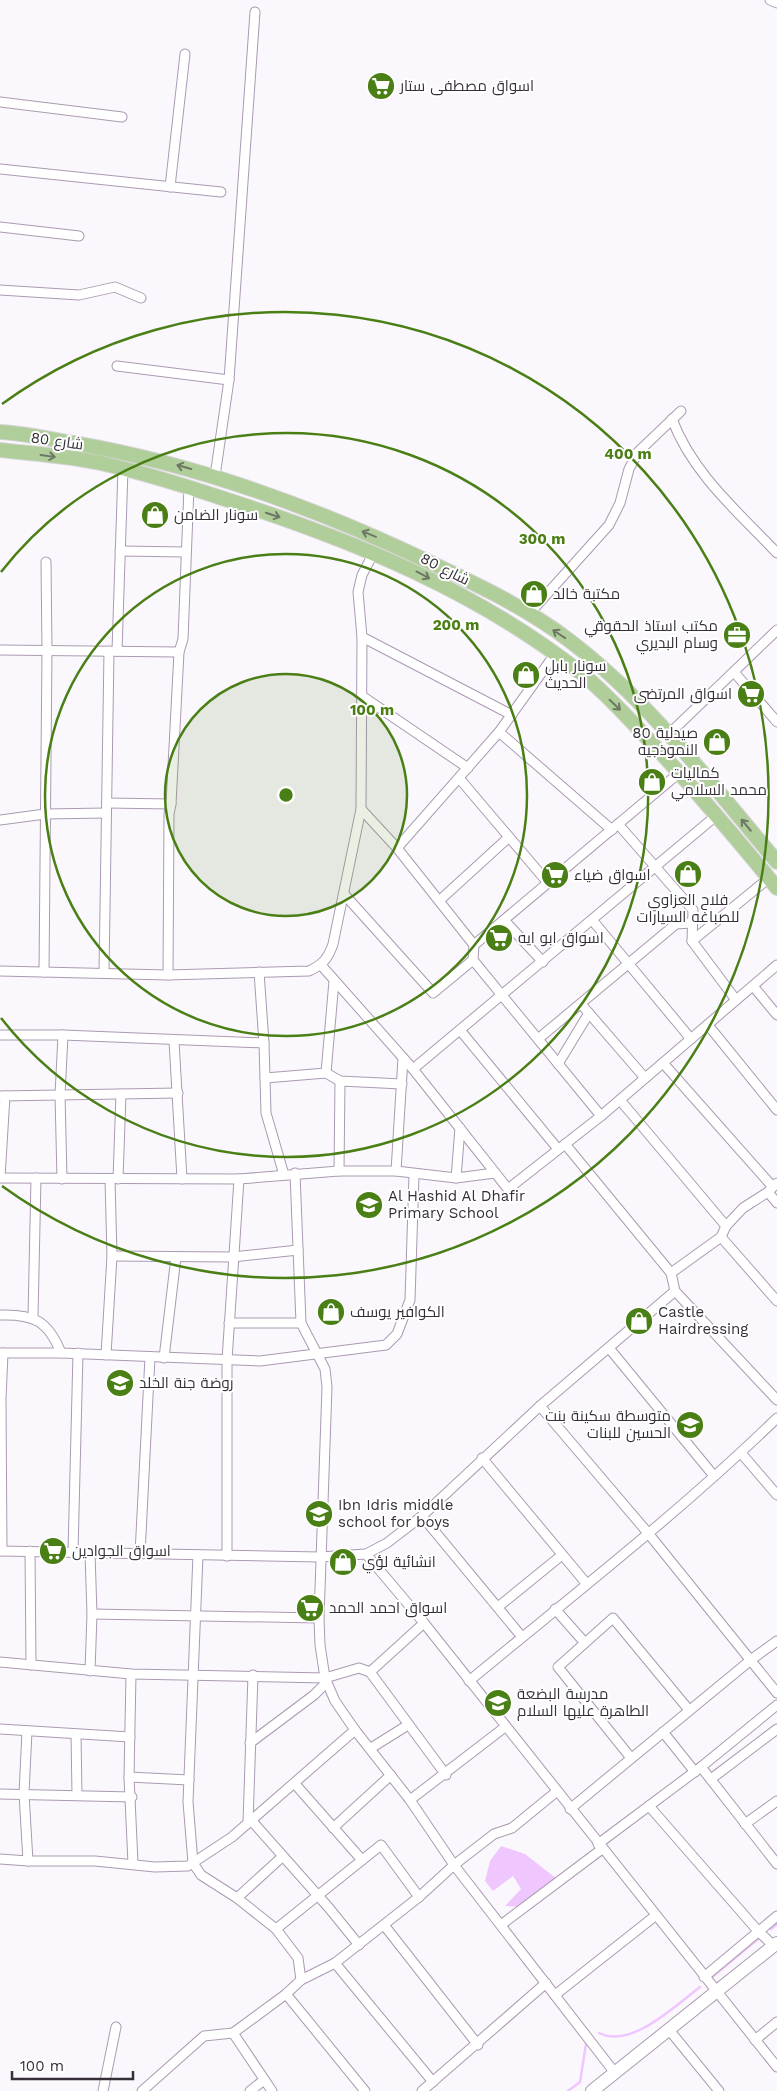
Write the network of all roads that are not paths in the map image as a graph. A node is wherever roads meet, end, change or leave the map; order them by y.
1 (770, 0) edge
2 (777, 3) edge
3 (255, 12) dead end
4 (185, 54) dead end
5 (0, 102) edge
6 (122, 117) dead end
7 (0, 169) edge
8 (170, 187) junction
9 (221, 192) dead end
10 (0, 227) edge
11 (79, 236) dead end
12 (0, 290) edge
13 (141, 298) dead end
14 (117, 366) dead end
15 (229, 380) junction
16 (681, 411) dead end
17 (672, 419) junction
18 (0, 432) edge
19 (0, 450) edge
20 (123, 469) junction
21 (214, 476) junction
22 (189, 488) junction
23 (120, 551) junction
24 (186, 552) junction
25 (777, 553) edge
26 (373, 554) junction
27 (46, 562) dead end
28 (530, 614) junction
29 (777, 630) edge
30 (362, 637) junction
31 (0, 650) edge
32 (48, 650) junction
33 (113, 651) junction
34 (179, 652) junction
35 (555, 654) junction
36 (734, 672) junction
37 (362, 696) junction
38 (512, 715) junction
39 (777, 722) edge
40 (499, 732) junction
41 (669, 734) junction
42 (468, 768) junction
43 (680, 773) junction
44 (459, 778) junction
45 (107, 803) junction
46 (171, 804) junction
47 (361, 809) junction
48 (106, 813) junction
49 (45, 814) junction
50 (717, 816) junction
51 (0, 820) edge
52 (615, 827) junction
53 (509, 837) junction
54 (397, 848) junction
55 (777, 862) edge
56 (656, 867) junction
57 (548, 883) junction
58 (773, 883) edge
59 (344, 894) junction
60 (440, 900) junction
61 (504, 920) junction
62 (592, 921) junction
63 (691, 923) junction
64 (692, 941) junction
65 (474, 945) junction
66 (473, 960) junction
67 (543, 962) junction
68 (629, 964) junction
69 (321, 965) junction
70 (777, 965) edge
71 (0, 971) edge
72 (44, 972) junction
73 (258, 972) junction
74 (104, 973) junction
75 (168, 975) junction
76 (334, 981) junction
77 (754, 986) junction
78 (502, 996) junction
79 (736, 1000) junction
80 (581, 1004) junction
81 (589, 1013) junction
82 (777, 1015) edge
83 (708, 1024) junction
84 (460, 1030) junction
85 (64, 1034) junction
86 (0, 1036) edge
87 (538, 1039) junction
88 (691, 1039) junction
89 (174, 1040) junction
90 (264, 1043) junction
91 (403, 1058) junction
92 (663, 1063) junction
93 (558, 1064) junction
94 (413, 1069) junction
95 (326, 1073) junction
96 (265, 1078) junction
97 (645, 1078) junction
98 (340, 1081) junction
99 (402, 1084) junction
100 (178, 1093) junction
101 (121, 1094) junction
102 (60, 1095) junction
103 (2, 1096) edge
104 (620, 1100) junction
105 (777, 1110) edge
106 (2, 1114) edge
107 (601, 1116) junction
108 (460, 1128) junction
109 (562, 1147) junction
110 (339, 1171) junction
111 (396, 1171) junction
112 (295, 1173) junction
113 (495, 1173) junction
114 (284, 1175) junction
115 (414, 1175) junction
116 (0, 1178) edge
117 (36, 1178) junction
118 (62, 1178) junction
119 (456, 1178) junction
120 (114, 1179) junction
121 (182, 1179) junction
122 (239, 1179) junction
123 (772, 1187) edge
124 (777, 1203) edge
125 (726, 1226) junction
126 (721, 1237) junction
127 (298, 1250) junction
128 (112, 1256) junction
129 (176, 1257) junction
130 (232, 1257) junction
131 (671, 1273) junction
132 (675, 1290) junction
133 (777, 1301) edge
134 (0, 1315) edge
135 (33, 1317) junction
136 (229, 1323) junction
137 (301, 1323) junction
138 (609, 1348) junction
139 (61, 1352) junction
140 (2, 1353) edge
141 (78, 1353) junction
142 (318, 1354) junction
143 (106, 1355) junction
144 (150, 1357) junction
145 (164, 1358) junction
146 (227, 1360) junction
147 (0, 1399) edge
148 (777, 1400) edge
149 (540, 1406) junction
150 (777, 1418) edge
151 (742, 1453) junction
152 (482, 1458) junction
153 (714, 1476) junction
154 (777, 1495) edge
155 (422, 1516) junction
156 (648, 1532) junction
157 (1, 1551) edge
158 (30, 1551) junction
159 (73, 1552) junction
160 (90, 1553) junction
161 (140, 1554) junction
162 (366, 1554) junction
163 (198, 1555) junction
164 (562, 1555) junction
165 (227, 1556) junction
166 (320, 1558) junction
167 (586, 1583) junction
168 (498, 1607) junction
169 (555, 1609) junction
170 (92, 1614) junction
171 (196, 1616) junction
172 (319, 1618) junction
173 (424, 1623) junction
174 (522, 1637) junction
175 (777, 1641) edge
176 (585, 1643) junction
177 (752, 1659) junction
178 (0, 1662) edge
179 (31, 1665) junction
180 (90, 1671) junction
181 (370, 1672) junction
182 (131, 1674) junction
183 (194, 1674) junction
184 (253, 1675) junction
185 (326, 1680) junction
186 (469, 1680) junction
187 (777, 1693) edge
188 (777, 1705) edge
189 (689, 1710) junction
190 (408, 1725) junction
191 (505, 1727) junction
192 (0, 1729) edge
193 (777, 1729) edge
194 (354, 1730) junction
195 (27, 1731) junction
196 (663, 1732) junction
197 (76, 1734) junction
198 (130, 1737) junction
199 (250, 1743) junction
200 (371, 1748) junction
201 (632, 1758) junction
202 (698, 1769) junction
203 (446, 1774) junction
204 (391, 1775) junction
205 (129, 1777) junction
206 (710, 1779) junction
207 (189, 1780) junction
208 (295, 1784) junction
209 (556, 1792) junction
210 (0, 1794) edge
211 (24, 1794) junction
212 (77, 1796) junction
213 (132, 1797) junction
214 (410, 1800) junction
215 (777, 1801) edge
216 (649, 1806) junction
217 (570, 1809) junction
218 (250, 1821) junction
219 (745, 1824) junction
220 (333, 1828) junction
221 (600, 1847) junction
222 (282, 1857) junction
223 (0, 1859) edge
224 (362, 1860) junction
225 (28, 1861) junction
226 (133, 1863) junction
227 (193, 1863) junction
228 (777, 1864) edge
229 (454, 1865) junction
230 (318, 1897) junction
231 (419, 1897) junction
232 (237, 1898) junction
233 (655, 1916) junction
234 (777, 1916) edge
235 (384, 1925) junction
236 (501, 1925) junction
237 (276, 1929) junction
238 (758, 1931) junction
239 (359, 1945) junction
240 (775, 1945) edge
241 (335, 1963) junction
242 (704, 1977) junction
243 (301, 1980) junction
244 (546, 1983) junction
245 (717, 1993) junction
246 (286, 1994) junction
247 (555, 1995) junction
248 (777, 2022) edge
249 (116, 2027) dead end
250 (670, 2031) junction
251 (233, 2033) junction
252 (755, 2040) junction
253 (478, 2045) junction
254 (777, 2067) edge
255 (615, 2073) junction
256 (264, 2080) junction
257 (433, 2082) junction
258 (103, 2091) edge
259 (142, 2091) edge
260 (250, 2091) edge
261 (272, 2091) edge
262 (365, 2091) edge
263 (422, 2091) edge
264 (592, 2091) edge
265 (719, 2091) edge

1 - 2 street
3 - 15 street
4 - 8 street
5 - 6 street
7 - 8 street
8 - 9 street
10 - 11 street
12 - 13 street
14 - 15 street
15 - 21 street
16 - 17 street
17 - 25 street
17 - 28 street
21 -> 18 main road, شارع 80
19 -> 20 main road, شارع 80
20 - 22 main road, شارع 80
20 - 23 street
28 -> 21 main road, شارع 80
22 - 24 street
22 -> 26 main road, شارع 80
23 - 24 street
23 - 33 street
24 - 34 street
26 - 30 street
26 -> 35 main road, شارع 80
27 - 32 street
41 -> 28 main road, شارع 80
29 - 36 street
30 - 37 street
30 - 38 street
31 - 32 street
32 - 33 street
32 - 49 street
33 - 34 street
33 - 45 street
34 - 46 street
35 - 38 street
35 -> 43 main road, شارع 80
36 - 39 street
36 - 41 street
37 - 42 street
37 - 47 street
38 - 40 street
40 - 42 street
40 - 52 street
55 -> 41 main road, شارع 80
42 - 44 street
43 - 50 main road, شارع 80
43 - 52 street
44 - 53 street
44 - 54 street
45 - 46 street
45 - 48 street
46 - 75 street
47 - 54 street
47 - 59 street
48 - 49 street
48 - 74 street
49 - 51 street
49 - 72 street
50 - 56 street
50 - 58 main road, شارع 80
52 - 56 street
52 - 57 street
53 - 57 street
53 - 60 street
54 - 60 street
56 - 62 street
56 - 63 street
57 - 61 street
58 - 64 street
59 - 66 street
59 - 69 street
60 - 65 street
61 - 65 street
61 - 67 street
62 - 67 street
62 - 68 street
63 - 64 street
63 - 68 street
64 - 79 street
65 - 66 street
66 - 78 street
67 - 78 street
68 - 80 street
68 - 88 street
69 - 73 street
69 - 76 street
70 - 77 street
71 - 72 street
72 - 74 street
73 - 75 street
73 - 90 street
74 - 75 street
76 - 91 street
76 - 95 street
77 - 79 street
77 - 82 street
78 - 84 street
78 - 87 street
79 - 83 street
80 - 81 street
80 - 87 street
81 - 93 street
81 - 97 street
83 - 88 street
83 - 105 street
84 - 94 street
84 - 109 street
85 - 86 street
85 - 89 street
85 - 102 street
87 - 93 street
88 - 92 street
89 - 90 street
89 - 100 street
90 - 96 street
91 - 94 street
91 - 99 street
92 - 97 street
92 - 123 street
93 - 107 street
94 - 108 street
95 - 96 street
95 - 98 street
96 - 114 street
97 - 104 street
98 - 99 street
98 - 110 street
99 - 111 street
100 - 101 street
100 - 121 street
101 - 102 street
101 - 120 street
102 - 103 street
102 - 118 street
103 - 106 street
104 - 107 street
104 - 125 street
106 - 116 street
107 - 109 street
108 - 113 street
108 - 119 street
109 - 113 street
109 - 131 street
110 - 111 street
110 - 112 street
111 - 115 street
112 - 114 street
112 - 127 street
113 - 119 street
114 - 122 street
115 - 119 street
115 - 142 street
116 - 117 street
117 - 118 street
117 - 135 street
118 - 120 street
120 - 121 street
120 - 128 street
121 - 122 street
122 - 130 street
123 - 124 street
123 - 125 street
125 - 126 street
126 - 131 street
126 - 133 street
127 - 130 street
127 - 137 street
128 - 129 street
128 - 143 street
129 - 130 street
129 - 145 street
130 - 136 street
131 - 132 street
132 - 138 street
132 - 148 street
134 - 135 street
135 - 139 street
136 - 137 street
136 - 146 street
137 - 142 street
138 - 149 street
138 - 153 street
139 - 140 street
139 - 141 street
140 - 147 street
141 - 143 street
141 - 159 street
142 - 146 street
142 - 166 street
143 - 144 street
144 - 145 street
144 - 161 street
145 - 146 street
146 - 165 street
147 - 157 street
149 - 152 street
149 - 156 street
150 - 151 street
151 - 153 street
151 - 154 street
152 - 155 street
152 - 164 street
153 - 156 street
155 - 162 street
155 - 168 street
156 - 167 street
156 - 177 street
157 - 158 street
158 - 159 street
158 - 179 street
159 - 160 street
160 - 161 street
160 - 170 street
161 - 163 street
162 - 166 street
162 - 173 street
163 - 165 street
163 - 171 street
164 - 167 street
164 - 168 street
165 - 166 street
166 - 172 street
167 - 169 street
168 - 174 street
169 - 174 street
169 - 176 street
170 - 171 street
170 - 180 street
171 - 172 street
171 - 183 street
172 - 185 street
173 - 181 street
173 - 186 street
174 - 186 street
175 - 177 street
176 - 189 street
176 - 201 street
177 - 187 street
177 - 189 street
178 - 179 street
179 - 180 street
180 - 182 street
181 - 185 street
181 - 190 street
182 - 183 street
182 - 198 street
183 - 184 street
183 - 207 street
184 - 185 street
184 - 199 street
185 - 194 street
185 - 199 street
186 - 191 street
188 - 202 street
189 - 196 street
190 - 200 street
190 - 203 street
191 - 203 street
191 - 209 street
192 - 195 street
193 - 206 street
194 - 200 street
194 - 208 street
195 - 197 street
195 - 211 street
196 - 201 street
196 - 202 street
197 - 198 street
197 - 212 street
198 - 205 street
199 - 218 street
200 - 204 street
201 - 217 street
202 - 206 street
202 - 216 street
203 - 214 street
204 - 214 street
204 - 220 street
205 - 207 street
205 - 213 street
206 - 219 street
207 - 227 street
208 - 218 street
208 - 220 street
209 - 217 street
209 - 229 street
210 - 211 street
211 - 212 street
211 - 225 street
212 - 213 street
213 - 226 street
214 - 229 street
215 - 219 street
216 - 221 street
216 - 238 street
217 - 221 street
218 - 222 street
218 - 227 street
219 - 228 street
220 - 224 street
221 - 233 street
221 - 236 street
222 - 230 street
222 - 232 street
223 - 225 street
224 - 230 street
224 - 231 street
225 - 226 street
226 - 227 street
227 - 232 street
229 - 231 street
229 - 236 street
230 - 237 street
230 - 239 street
231 - 235 street
232 - 237 street
233 - 242 street
233 - 247 street
234 - 238 street
235 - 239 street
235 - 253 street
236 - 244 street
237 - 243 street
238 - 240 street
238 - 242 street
239 - 241 street
240 - 245 street
241 - 243 street
241 - 257 street
242 - 245 street
243 - 246 street
244 - 247 street
244 - 253 street
245 - 250 street
245 - 252 street
246 - 251 street
246 - 262 street
247 - 255 street
248 - 252 street
249 - 258 street
250 - 255 street
250 - 265 street
251 - 256 street
251 - 259 street
252 - 254 street
253 - 257 street
255 - 264 street
256 - 260 street
256 - 261 street
257 - 263 street

